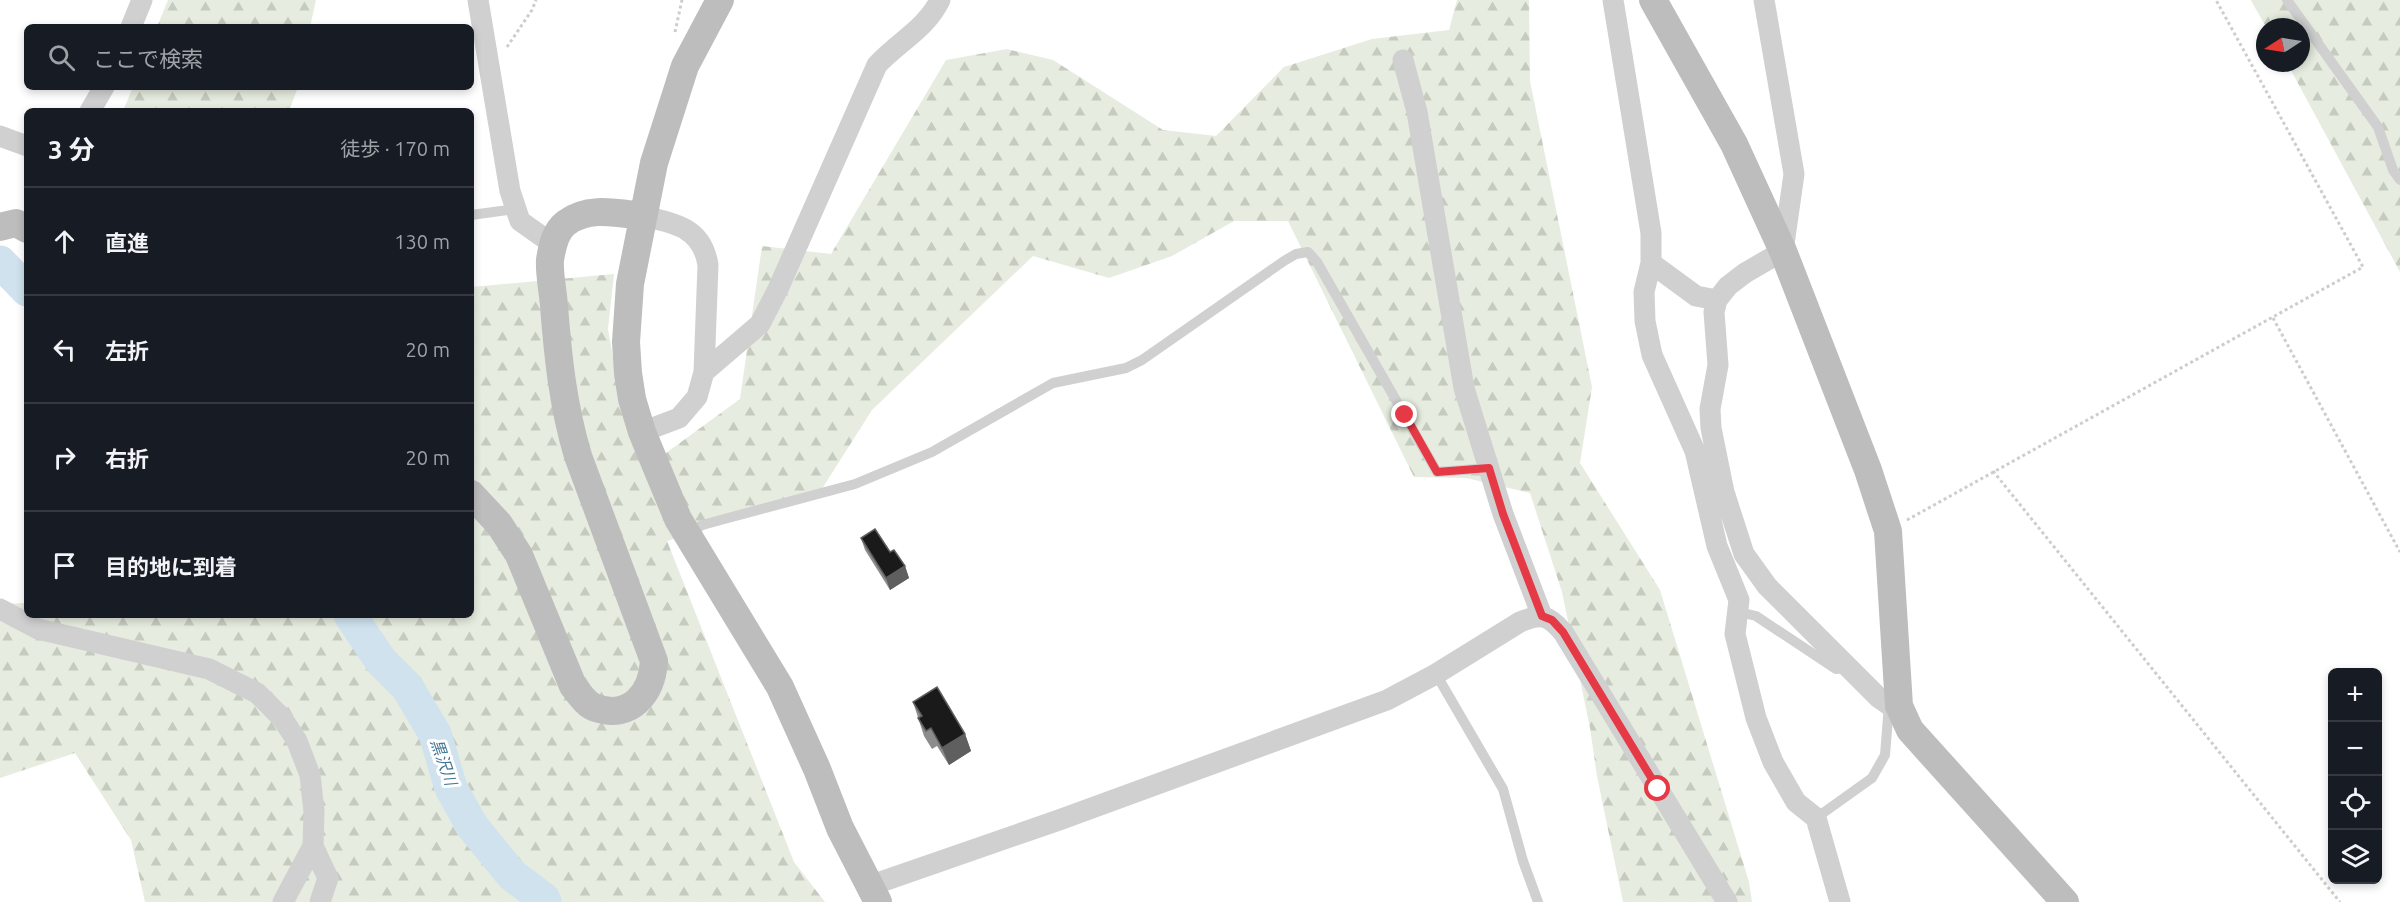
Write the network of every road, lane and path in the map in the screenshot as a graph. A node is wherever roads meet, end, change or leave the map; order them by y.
1 (142, 0) edge
2 (478, 0) edge
3 (536, 0) edge
4 (720, 0) edge
5 (940, 0) edge
6 (1613, 0) edge
7 (1653, 0) edge
8 (1764, 0) edge
9 (2216, 0) edge
10 (2286, 0) edge
11 (132, 24) edge
12 (1403, 60) dead end
13 (488, 64) junction
14 (102, 90) edge
15 (92, 108) edge
16 (0, 136) edge
17 (24, 145) edge
18 (2400, 180) edge
19 (516, 209) junction
20 (474, 215) edge
21 (642, 216) junction
22 (554, 244) junction
23 (1783, 250) junction
24 (1651, 263) junction
25 (1717, 300) junction
26 (2273, 318) junction
27 (704, 372) junction
28 (642, 432) junction
29 (1489, 468) junction
30 (1993, 471) junction
31 (474, 497) edge
32 (1888, 531) junction
33 (687, 535) junction
34 (2400, 552) edge
35 (0, 609) edge
36 (1739, 612) junction
37 (1542, 616) junction
38 (1849, 667) junction
39 (1436, 674) junction
40 (1894, 706) junction
41 (1816, 818) junction
42 (313, 846) junction
43 (874, 894) edge
44 (284, 902) edge
45 (320, 902) edge
46 (1538, 902) edge
47 (1727, 902) edge
48 (1839, 902) edge
49 (2065, 902) edge
50 (2340, 902) edge

1 - 11 street
2 - 13 street
3 - 13 path
4 - 21 street
5 - 27 street
6 - 24 street
7 - 23 street
8 - 23 street
9 - 26 path
10 - 18 lane
12 - 29 street
13 - 19 street
14 - 15 street
16 - 17 street
19 - 20 lane
19 - 22 street
21 - 22 street
21 - 27 street
21 - 28 street
22 - 31 street
23 - 25 street
23 - 32 street
24 - 25 street
24 - 36 street
25 - 38 street
26 - 30 path
26 - 34 path
27 - 28 street
28 - 33 street
29 - 33 lane
29 - 37 street
30 - 32 path
30 - 50 path
32 - 40 street
33 - 43 street
35 - 42 street
36 - 38 lane
36 - 41 street
37 - 39 street
37 - 47 street
38 - 40 street
39 - 43 street
39 - 46 lane
40 - 41 lane
40 - 49 street
41 - 48 street
42 - 44 street
42 - 45 street

